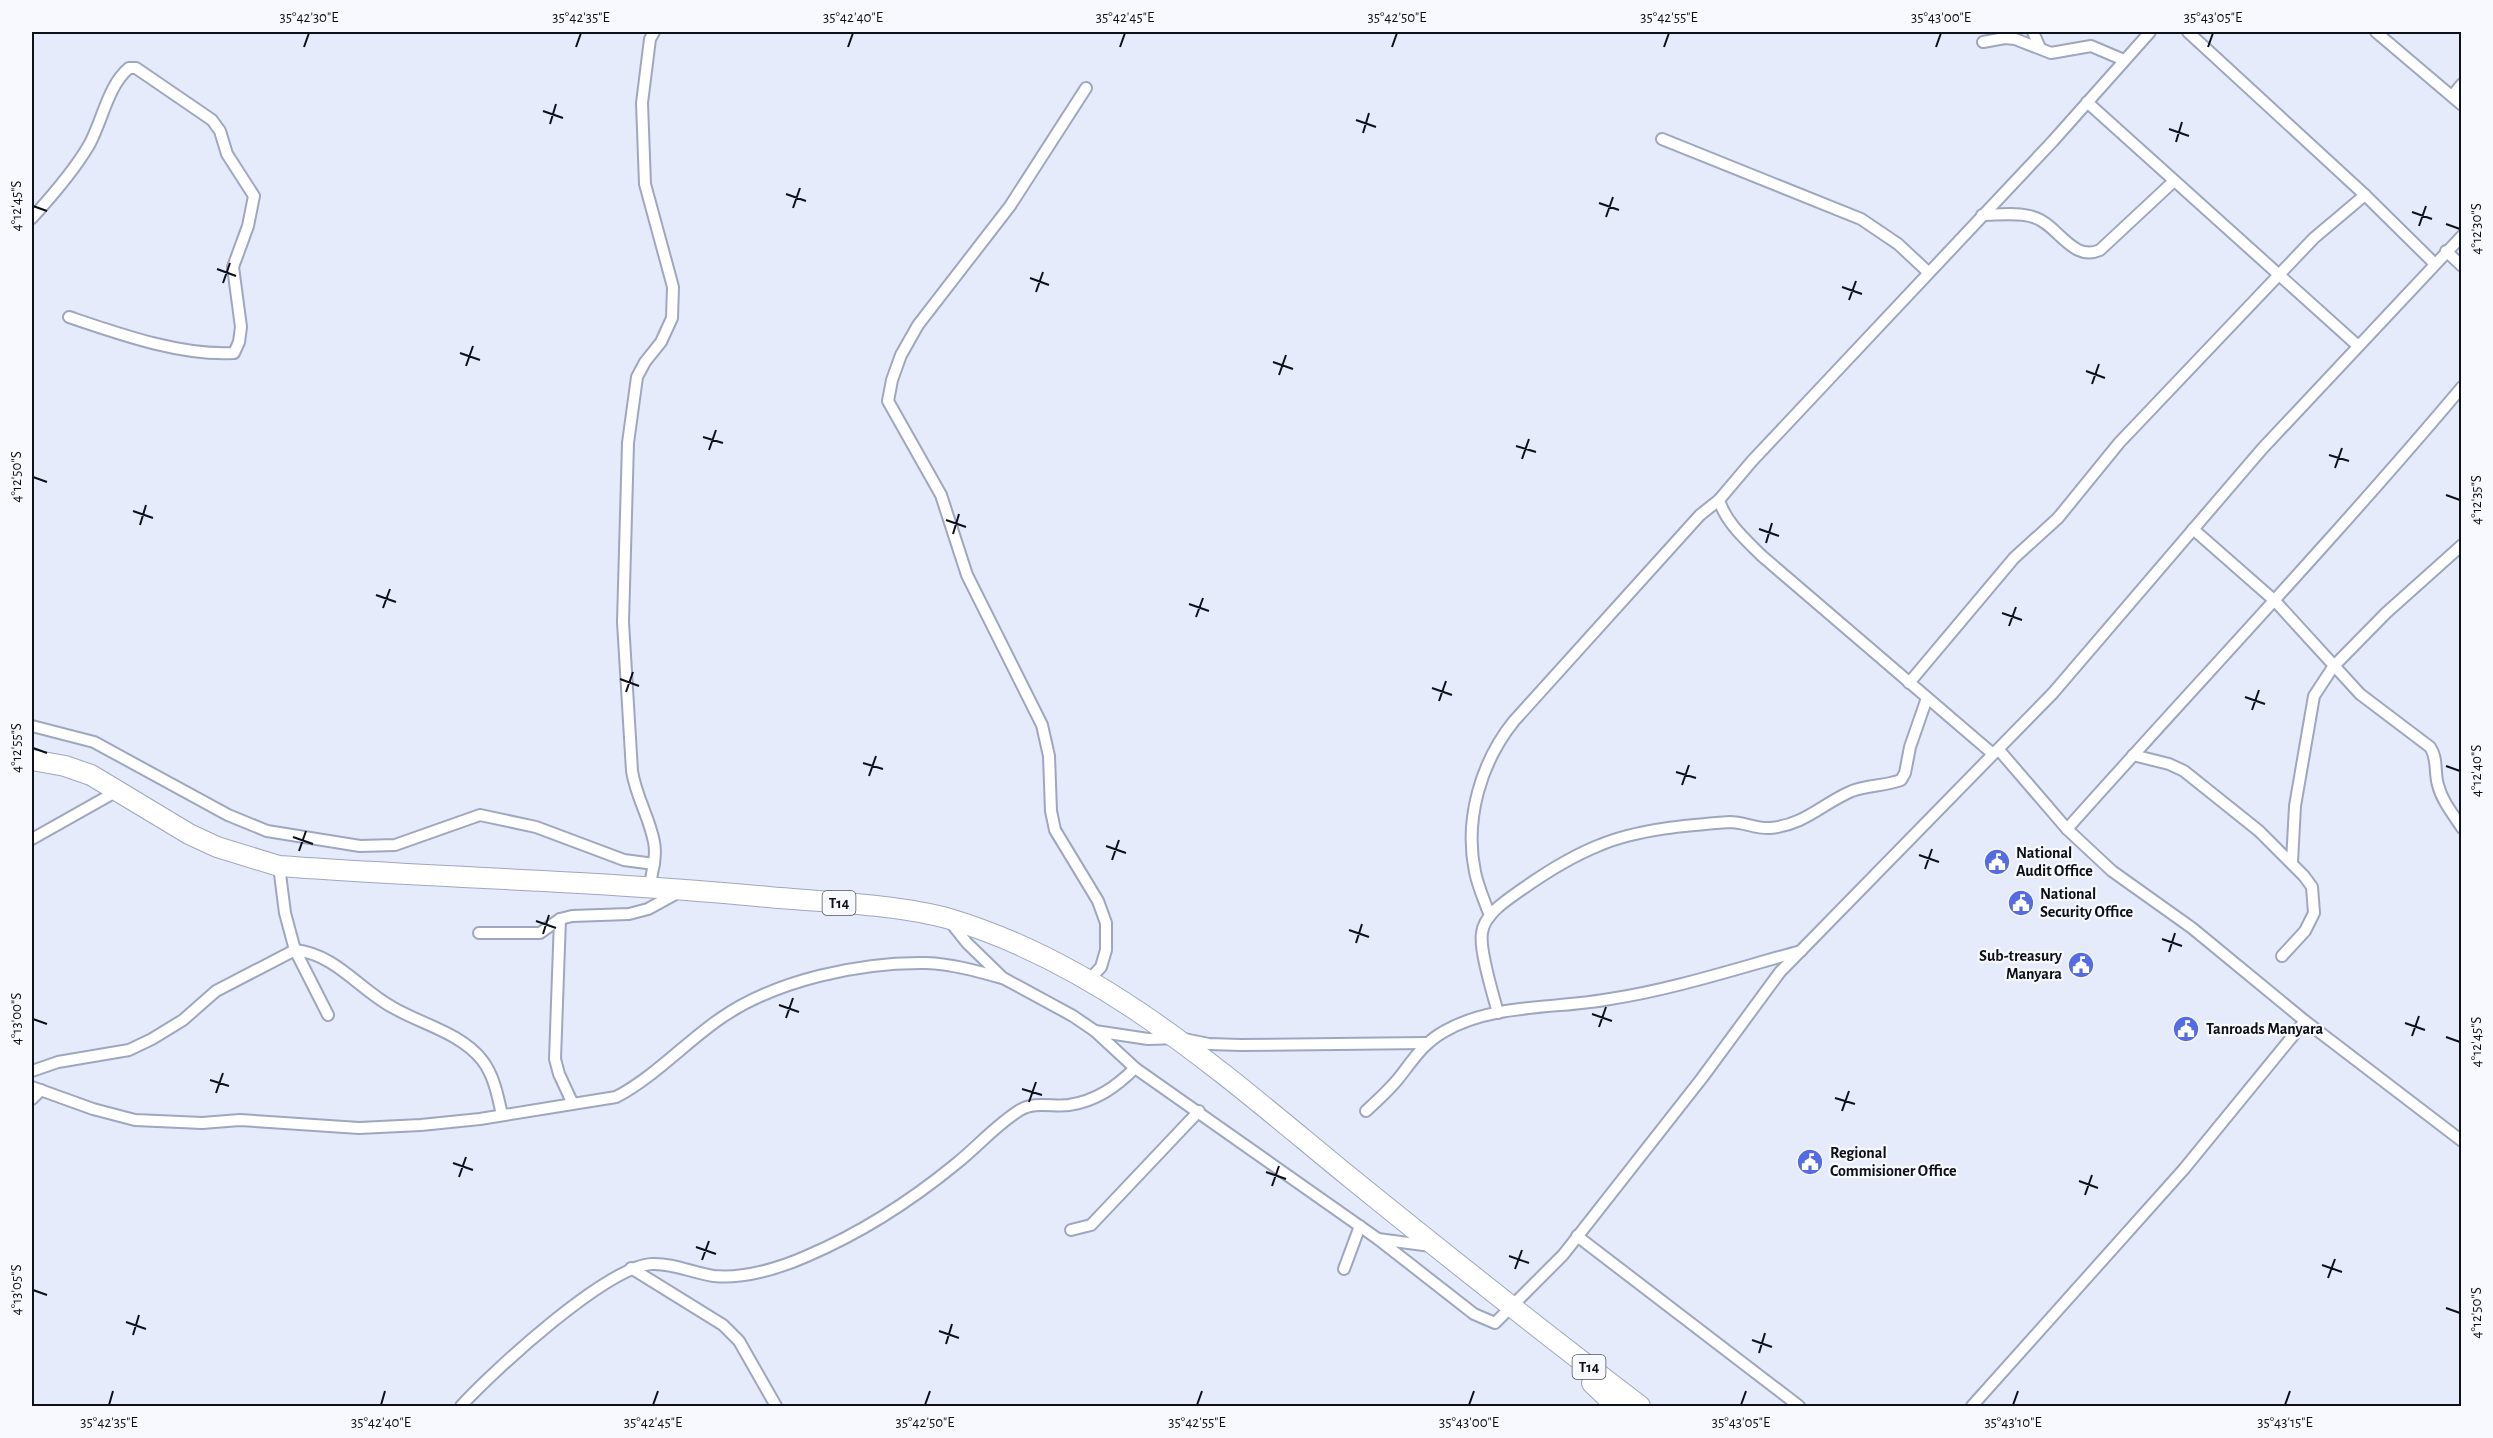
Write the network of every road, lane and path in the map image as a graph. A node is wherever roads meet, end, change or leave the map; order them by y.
1 (654, 32) edge
2 (2033, 32) edge
3 (2150, 32) edge
4 (2188, 32) edge
5 (2376, 32) edge
6 (1983, 42) dead end
7 (2040, 48) junction
8 (2124, 60) junction
9 (2462, 84) edge
10 (1086, 88) dead end
11 (2452, 96) junction
12 (2087, 102) junction
13 (2462, 105) edge
14 (1662, 139) dead end
15 (2174, 181) junction
16 (2365, 195) junction
17 (1982, 215) junction
18 (32, 218) edge
19 (2462, 236) edge
20 (2445, 251) junction
21 (2434, 263) junction
22 (2462, 266) edge
23 (1928, 272) junction
24 (2280, 276) junction
25 (69, 317) dead end
26 (2357, 345) junction
27 (2462, 387) edge
28 (2458, 401) edge
29 (1719, 500) junction
30 (2193, 529) junction
31 (2462, 545) edge
32 (2275, 601) junction
33 (2333, 667) junction
34 (1909, 683) junction
35 (1927, 698) junction
36 (32, 726) edge
37 (1996, 752) junction
38 (2133, 755) junction
39 (32, 760) edge
40 (119, 790) junction
41 (2462, 828) edge
42 (2067, 829) junction
43 (32, 839) edge
44 (2292, 862) junction
45 (654, 864) junction
46 (279, 866) junction
47 (650, 888) junction
48 (682, 890) junction
49 (1490, 916) junction
50 (948, 918) junction
51 (560, 920) junction
52 (479, 933) dead end
53 (295, 950) junction
54 (1801, 951) junction
55 (2282, 956) dead end
56 (1004, 978) junction
57 (1088, 981) junction
58 (1498, 1013) junction
59 (328, 1015) dead end
60 (2305, 1021) junction
61 (1095, 1031) junction
62 (1179, 1038) junction
63 (1426, 1043) junction
64 (1135, 1068) junction
65 (32, 1071) edge
66 (36, 1088) edge
67 (32, 1099) edge
68 (572, 1102) junction
69 (1199, 1111) junction
70 (1366, 1111) dead end
71 (502, 1115) junction
72 (2462, 1142) edge
73 (1360, 1226) junction
74 (1071, 1230) dead end
75 (1577, 1236) junction
76 (1378, 1239) junction
77 (1435, 1246) junction
78 (631, 1268) junction
79 (1344, 1269) dead end
80 (1509, 1307) junction
81 (1537, 1328) junction
82 (461, 1407) edge
83 (776, 1407) edge
84 (1616, 1407) edge
85 (1640, 1407) edge
86 (1799, 1407) edge
87 (1972, 1407) edge

1 - 45 street
2 - 7 street
3 - 8 street
4 - 16 street
5 - 11 street
6 - 7 street
7 - 8 street
8 - 12 street
9 - 11 street
10 - 57 street
11 - 13 street
12 - 15 street
12 - 17 street
14 - 23 street
15 - 17 street
15 - 24 street
16 - 21 street
16 - 24 street
17 - 23 street
18 - 25 street
19 - 20 street
20 - 21 street
20 - 22 street
21 - 26 street
23 - 29 street
24 - 26 street
24 - 34 street
26 - 30 street
27 - 28 street
28 - 32 street
29 - 34 street
29 - 49 street
30 - 32 street
30 - 37 street
31 - 33 street
32 - 33 street
32 - 38 street
33 - 41 street
33 - 44 street
34 - 35 street
35 - 37 street
35 - 49 street
36 - 45 street
37 - 42 street
37 - 54 street
38 - 42 street
38 - 44 street
39 - 40 highway, T14
40 - 43 street
40 - 46 highway, T14
42 - 60 street
44 - 55 street
45 - 47 street
46 - 47 highway, T14
46 - 53 street
47 - 48 highway, T14
48 - 50 highway, T14
48 - 51 street
49 - 58 street
50 - 56 street
50 - 57 highway, T14
51 - 52 street
51 - 68 street
53 - 59 street
53 - 65 street
53 - 71 street
54 - 58 street
54 - 75 street
56 - 61 street
56 - 68 street
57 - 62 highway, T14
58 - 63 street
60 - 72 street
60 - 87 street
61 - 62 street
61 - 64 street
62 - 63 street
62 - 77 highway, T14
63 - 70 street
64 - 69 street
64 - 78 street
66 - 67 street
66 - 71 street
68 - 71 street
69 - 73 street
69 - 74 street
73 - 76 street
73 - 79 street
75 - 80 street
75 - 86 street
76 - 77 street
76 - 80 street
77 - 80 highway, T14
78 - 82 street
78 - 83 street
80 - 81 highway, T14
81 - 84 highway, T14
81 - 85 highway, T14

